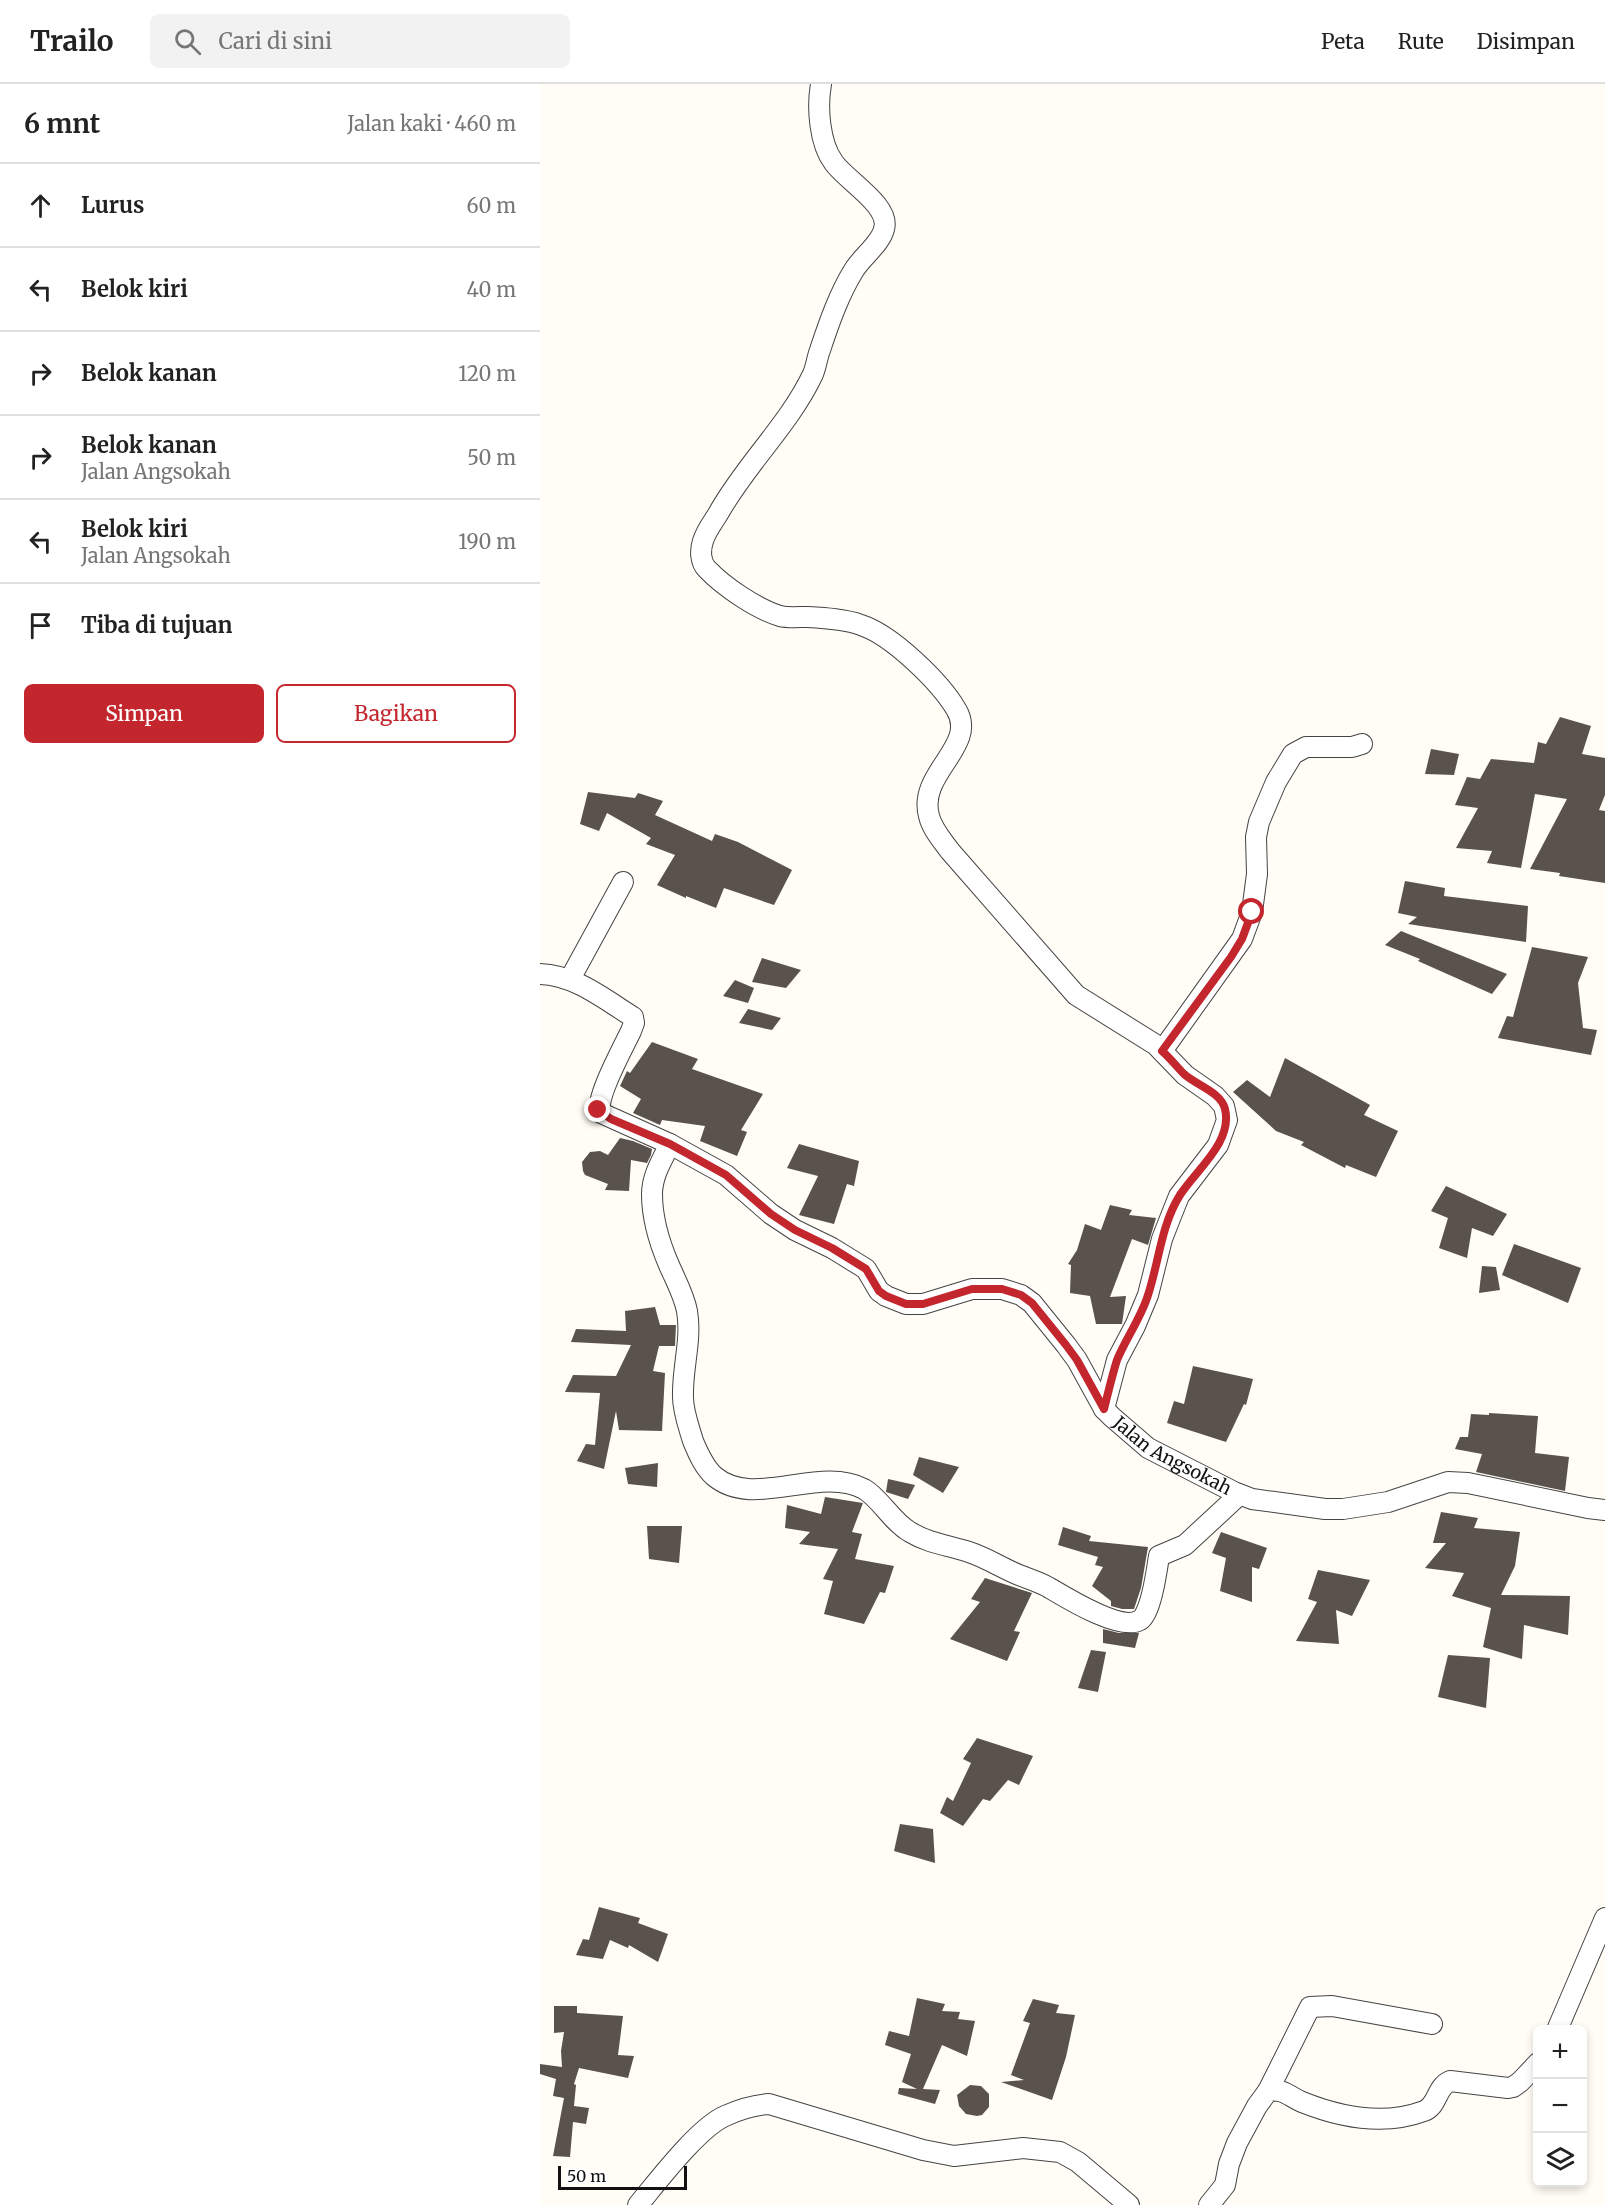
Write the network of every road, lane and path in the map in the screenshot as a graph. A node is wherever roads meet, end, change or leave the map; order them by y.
1 (820, 84) edge
2 (1362, 744) dead end
3 (623, 882) dead end
4 (540, 974) edge
5 (570, 979) junction
6 (1162, 1051) junction
7 (670, 1144) junction
8 (1104, 1409) junction
9 (1239, 1495) junction
10 (1605, 1510) edge
11 (1605, 1918) edge
12 (1432, 2024) dead end
13 (1559, 2025) edge
14 (1533, 2068) edge
15 (1268, 2091) junction
16 (638, 2205) edge
17 (1129, 2205) edge
18 (1209, 2205) edge

1 - 6 street
2 - 6 street
3 - 5 street
4 - 5 street, Jalan Angsokah
5 - 7 street, Jalan Angsokah
6 - 8 street
7 - 8 street, Jalan Angsokah
7 - 9 street
8 - 9 street, Jalan Angsokah
9 - 10 street, Jalan Angsokah
11 - 13 street
12 - 15 street
14 - 15 street
15 - 18 street
16 - 17 street

